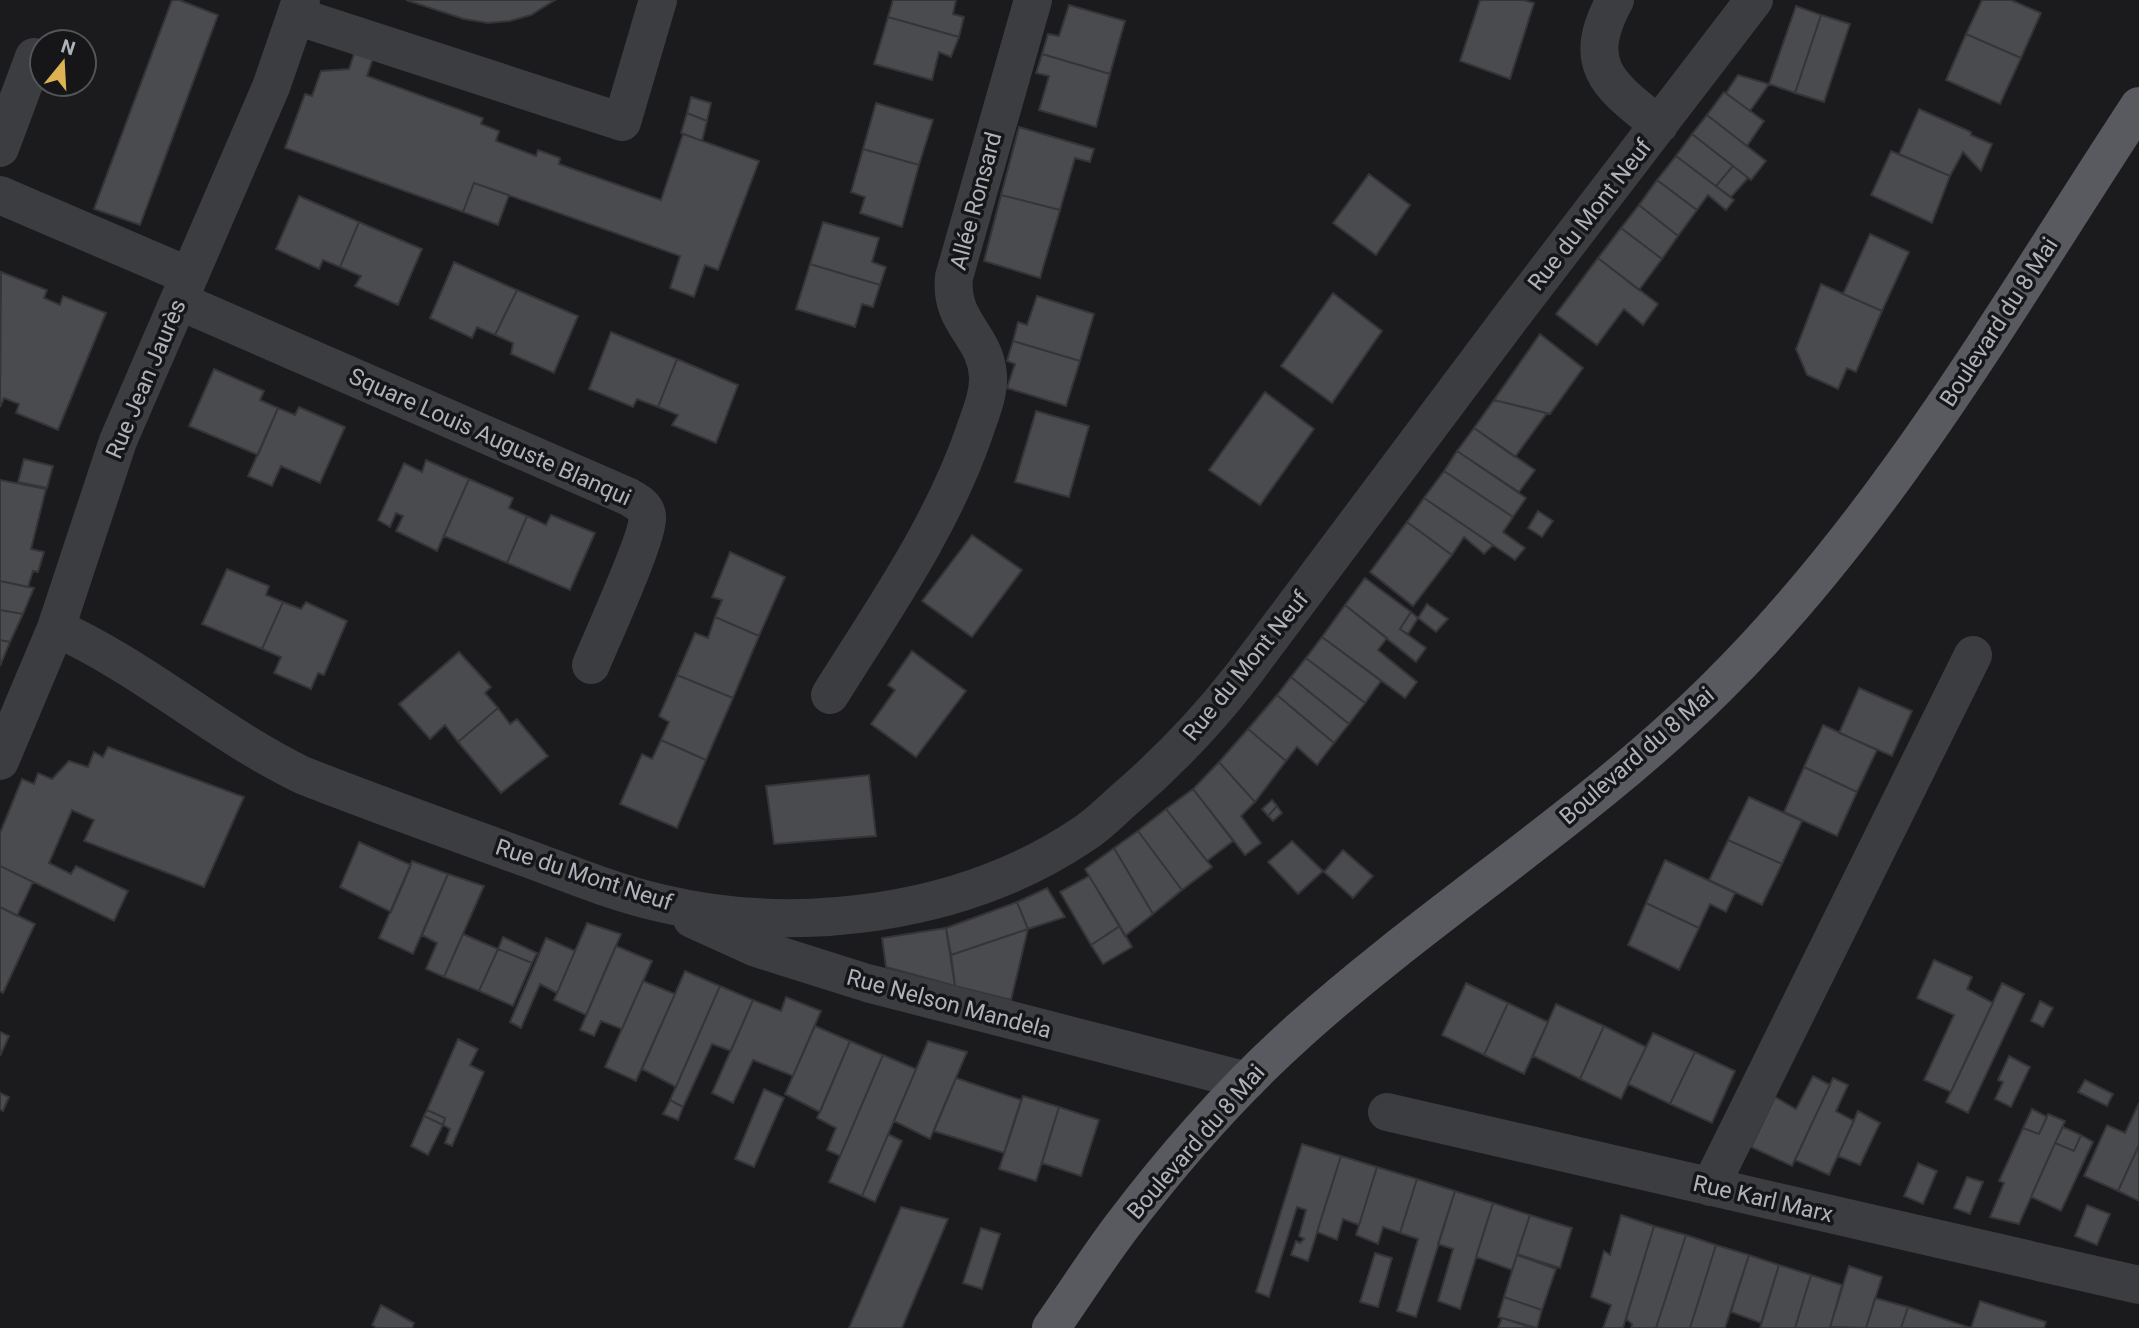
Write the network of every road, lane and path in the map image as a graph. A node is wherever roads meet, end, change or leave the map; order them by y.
1 (658, 0) edge
2 (1033, 0) edge
3 (1615, 0) edge
4 (1754, 0) edge
5 (299, 8) edge
6 (28, 73) edge
7 (2139, 107) edge
8 (1659, 125) junction
9 (0, 148) edge
10 (0, 195) edge
11 (184, 289) junction
12 (56, 628) junction
13 (1973, 655) dead end
14 (591, 664) dead end
15 (830, 695) dead end
16 (0, 761) edge
17 (660, 903) junction
18 (1247, 1082) junction
19 (1387, 1112) dead end
20 (1710, 1187) junction
21 (2139, 1285) edge
22 (1051, 1328) edge

1 - 5 street
2 - 15 street, Allée Ronsard
3 - 8 street
4 - 8 street, Rue du Mont Neuf
5 - 11 street, Rue Jean Jaurès
6 - 9 street
7 - 18 main road, Boulevard du 8 Mai
8 - 17 street, Rue du Mont Neuf
10 - 11 street, Square Louis Auguste Blanqui
11 - 12 street, Rue Jean Jaurès
11 - 14 street, Square Louis Auguste Blanqui
12 - 16 street, Rue Jean Jaurès
12 - 17 street, Rue du Mont Neuf
13 - 20 street
17 - 18 street, Rue Nelson Mandela
18 - 22 main road, Boulevard du 8 Mai
19 - 20 street, Rue Karl Marx
20 - 21 street, Rue Karl Marx

